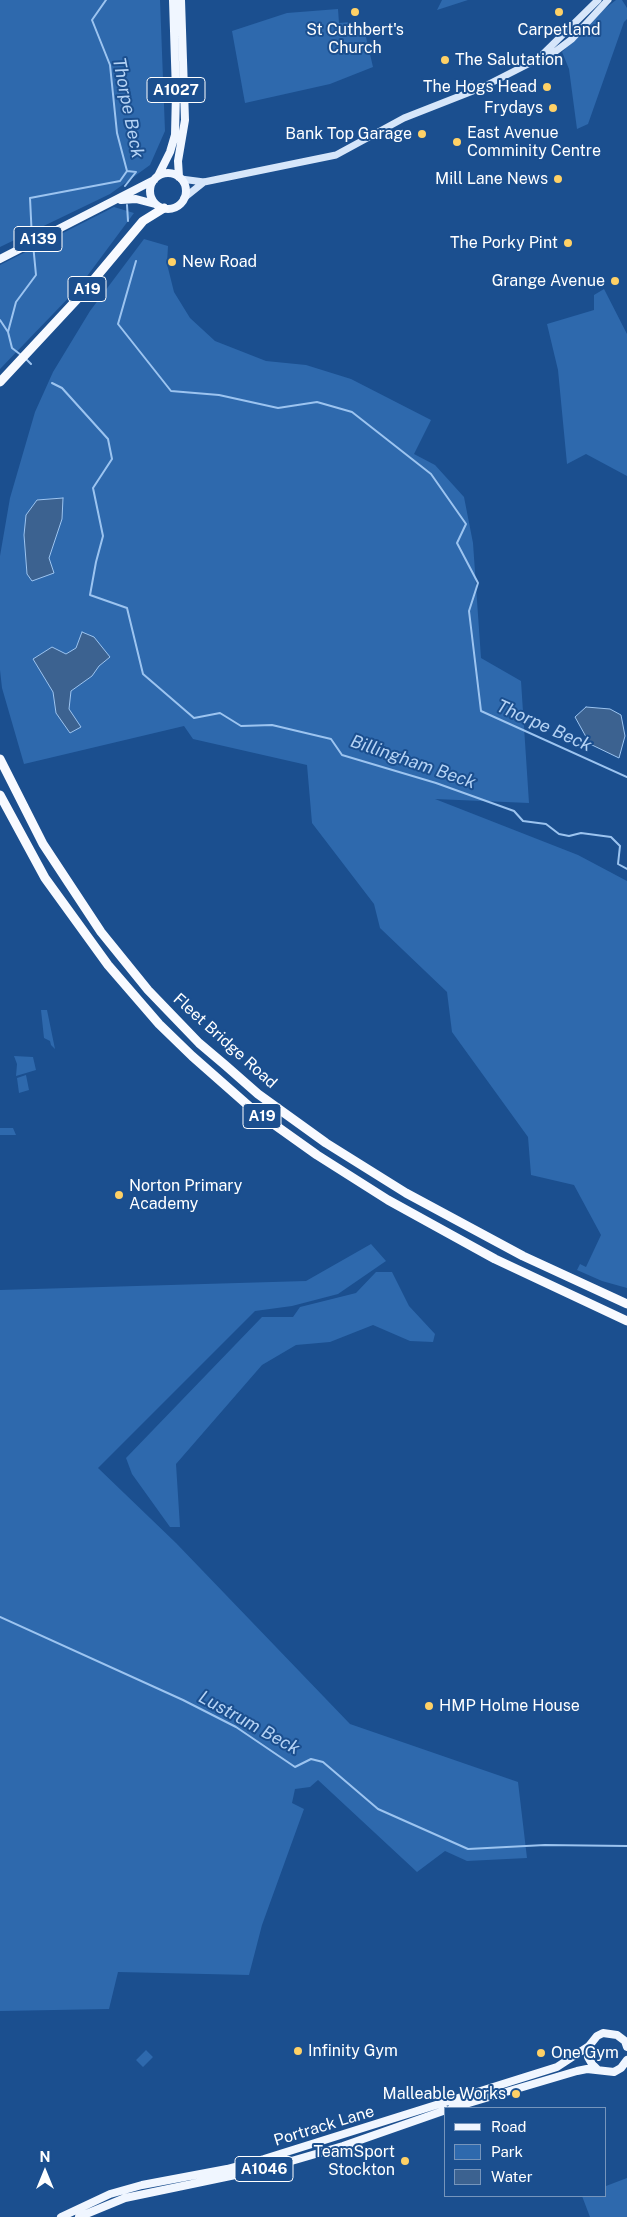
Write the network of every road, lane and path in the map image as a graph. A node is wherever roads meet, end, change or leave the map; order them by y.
1 (173, 0) edge
2 (181, 0) edge
3 (598, 0) edge
4 (608, 0) edge
5 (538, 59) junction
6 (156, 178) junction
7 (180, 178) junction
8 (204, 182) junction
9 (184, 198) junction
10 (114, 201) junction
11 (159, 206) junction
12 (0, 259) edge
13 (0, 382) edge
14 (0, 760) edge
15 (0, 795) edge
16 (627, 1304) edge
17 (627, 1321) edge
18 (617, 2035) junction
19 (627, 2035) edge
20 (589, 2046) junction
21 (627, 2047) edge
22 (627, 2060) edge
23 (598, 2070) junction
24 (455, 2107) edge
25 (444, 2111) edge
26 (62, 2217) edge
27 (79, 2217) edge

1 - 6 main road, A1027
2 - 7 main road, A1027
3 - 5 main road
4 - 5 main road
5 - 8 main road
6 - 7 main road
6 - 10 main road, A139
6 - 11 main road
7 - 8 main road
7 - 9 main road
8 - 9 main road
9 - 11 main road
10 - 11 main road, A139
10 - 12 main road, A139
11 - 13 highway, A19
14 - 16 highway, Fleet Bridge Road / A19
15 - 17 highway, Fleet Bridge Road / A19
18 - 19 main road, Portrack Lane / A1046
18 - 20 main road, Portrack Lane / A1046
18 - 21 main road
20 - 23 main road
20 - 26 main road, Portrack Lane / A1046
22 - 23 main road
23 - 24 main road
25 - 27 main road, Portrack Lane / A1046

